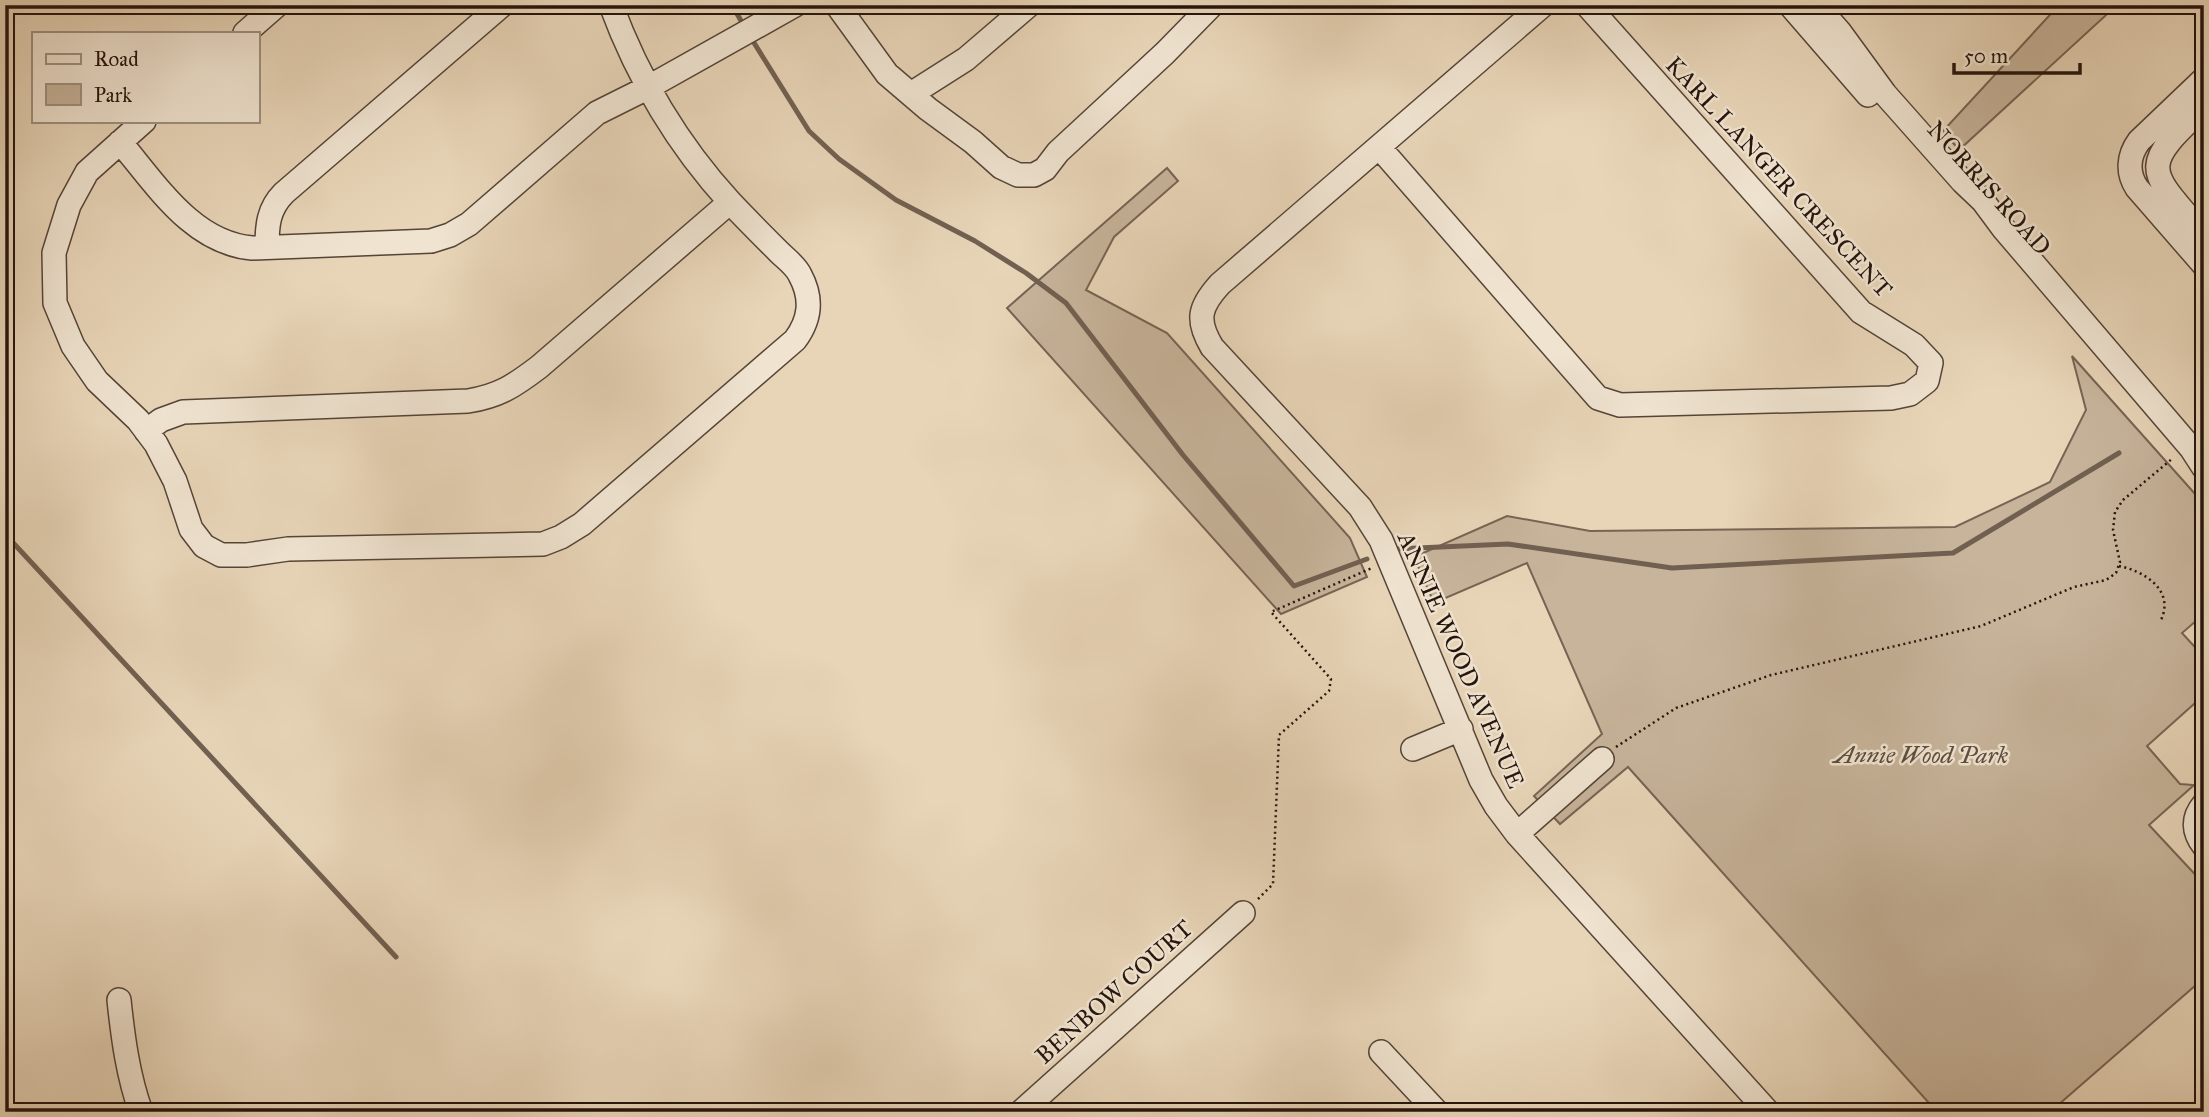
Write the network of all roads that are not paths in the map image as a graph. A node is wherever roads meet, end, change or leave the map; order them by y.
1 (277, 5) edge
2 (502, 5) edge
3 (611, 5) edge
4 (795, 5) edge
5 (837, 5) edge
6 (1029, 5) edge
7 (1212, 5) edge
8 (1543, 5) edge
9 (1587, 5) edge
10 (1812, 8) edge
11 (246, 32) edge
12 (2204, 79) edge
13 (647, 88) junction
14 (911, 94) junction
15 (2196, 104) edge
16 (143, 122) edge
17 (2141, 138) junction
18 (120, 142) junction
19 (1379, 147) junction
20 (2161, 151) junction
21 (2161, 201) junction
22 (730, 202) junction
23 (2198, 239) edge
24 (267, 247) junction
25 (2204, 265) edge
26 (2152, 404) junction
27 (146, 431) junction
28 (2189, 455) edge
29 (2204, 468) edge
30 (1461, 729) junction
31 (1413, 749) dead end
32 (1602, 760) road end
33 (2204, 804) edge
34 (1517, 834) junction
35 (2204, 846) edge
36 (1243, 913) road end
37 (119, 1000) dead end
38 (1381, 1052) dead end
39 (141, 1112) edge
40 (1021, 1112) edge
41 (1437, 1112) edge
42 (1769, 1112) edge

1 - 11 street
2 - 24 street
3 - 13 street
4 - 13 street
5 - 14 street
6 - 14 street
7 - 14 street
8 - 19 street
9 - 19 street, KARL LANGER CRESCENT
10 - 26 street, NORRIS ROAD
10 - 26 street, NORRIS ROAD
12 - 15 street
13 - 22 street
13 - 24 street
15 - 17 street
15 - 20 street
16 - 18 street
17 - 20 street
17 - 21 street
18 - 24 street
18 - 27 street
19 - 30 street, ANNIE WOOD AVENUE
20 - 21 street
21 - 23 street
22 - 27 street
22 - 27 street
23 - 25 street
26 - 28 street, NORRIS ROAD
28 - 29 street, NORRIS ROAD
30 - 31 street
30 - 34 street, ANNIE WOOD AVENUE
32 - 34 street
33 - 35 street
34 - 42 street, ANNIE WOOD AVENUE
36 - 40 street, BENBOW COURT
37 - 39 street
38 - 41 street

